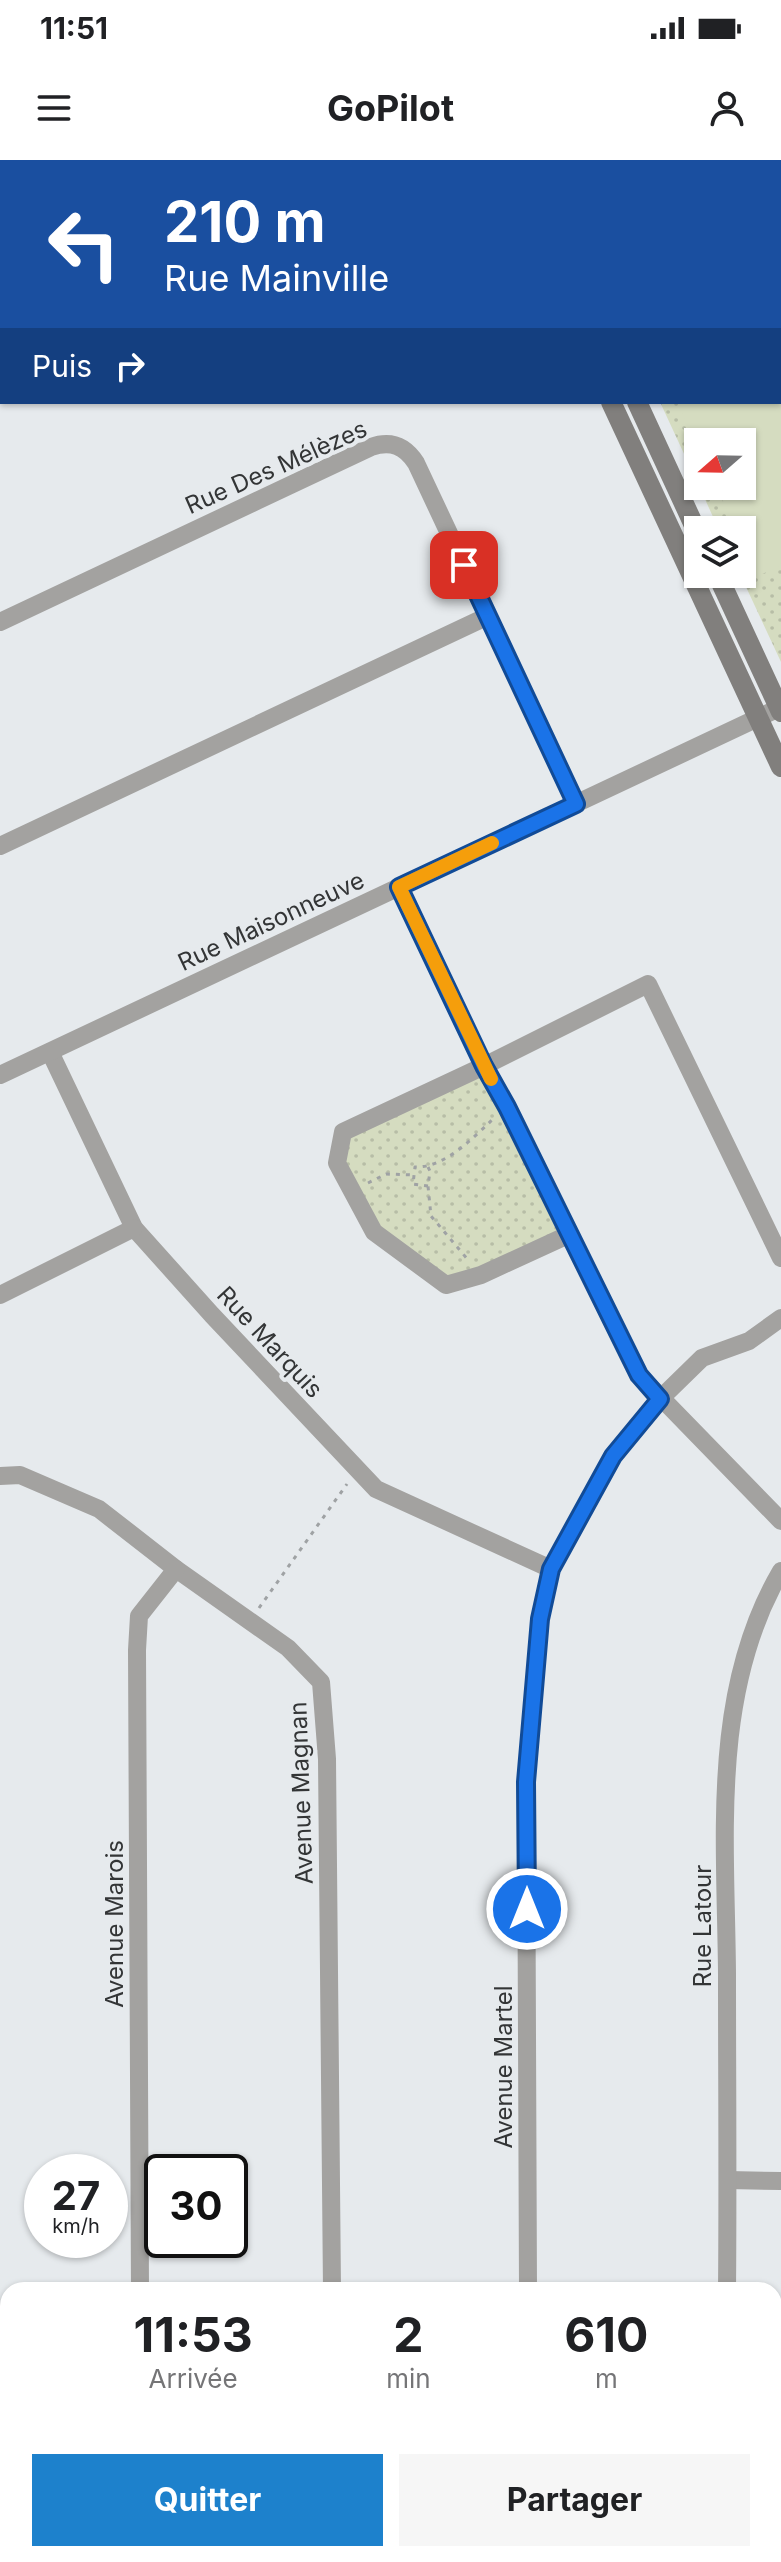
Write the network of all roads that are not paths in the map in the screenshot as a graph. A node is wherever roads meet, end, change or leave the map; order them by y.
1 (612, 404) edge
2 (638, 404) edge
3 (690, 516) edge
4 (723, 588) edge
5 (488, 616) junction
6 (0, 622) edge
7 (780, 710) edge
8 (758, 718) junction
9 (781, 767) edge
10 (576, 804) junction
11 (0, 846) edge
12 (399, 887) junction
13 (50, 1052) junction
14 (484, 1066) junction
15 (0, 1075) edge
16 (134, 1228) junction
17 (568, 1235) junction
18 (781, 1258) edge
19 (0, 1295) edge
20 (781, 1318) edge
21 (660, 1399) junction
22 (0, 1476) edge
23 (781, 1521) edge
24 (176, 1569) junction
25 (551, 1569) junction
26 (781, 1571) edge
27 (728, 2180) junction
28 (781, 2181) edge
29 (140, 2282) edge
30 (332, 2282) edge
31 (528, 2282) edge
32 (727, 2282) edge

1 - 8 street
2 - 3 street
4 - 7 street
5 - 6 street, Rue Des Mélèzes
5 - 10 street, Rue Des Mélèzes
5 - 11 street
7 - 8 street, Rue Maisonneuve
8 - 9 street
8 - 10 street, Rue Maisonneuve
10 - 12 street, Rue Maisonneuve
12 - 13 street, Rue Maisonneuve
12 - 14 street
13 - 15 street, Rue Maisonneuve
13 - 16 street, Rue Marquis
14 - 17 street
14 - 17 street
14 - 18 street
16 - 19 street
16 - 25 street, Rue Marquis
17 - 21 street
20 - 21 street, Avenue Martel
21 - 23 street
21 - 25 street, Avenue Martel
22 - 24 street, Avenue Magnan
24 - 29 street, Avenue Marois
24 - 30 street, Avenue Magnan
25 - 31 street, Avenue Martel
26 - 27 street, Rue Latour
27 - 28 street
27 - 32 street, Rue Latour

